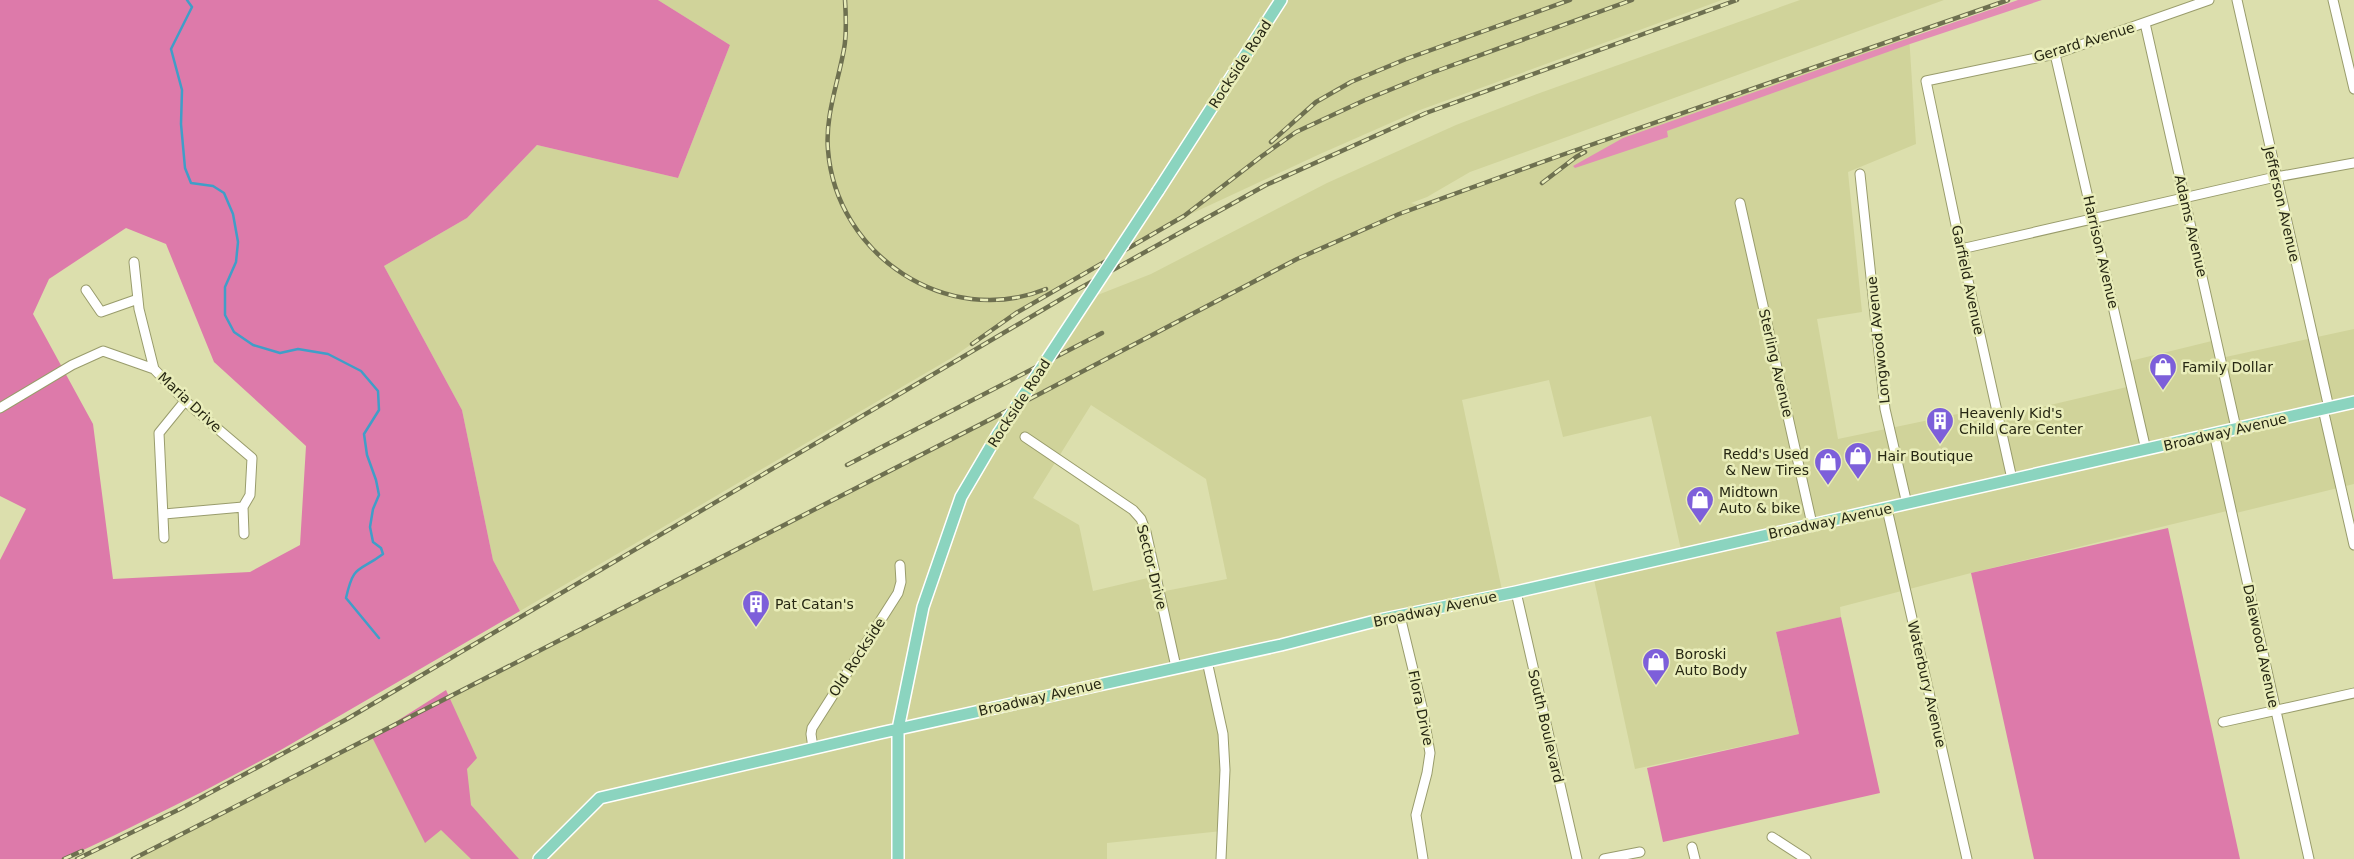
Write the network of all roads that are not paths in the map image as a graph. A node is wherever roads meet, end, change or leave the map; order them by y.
1 (1281, 0) edge
2 (2209, 0) edge
3 (2237, 0) edge
4 (2333, 0) edge
5 (2145, 23) junction
6 (2055, 54) junction
7 (1926, 81) joint
8 (2354, 89) edge
9 (2354, 163) edge
10 (1860, 174) dead end
11 (2276, 177) junction
12 (2184, 198) junction
13 (1740, 202) dead end
14 (2093, 218) junction
15 (1961, 249) junction
16 (134, 262) dead end
17 (86, 290) dead end
18 (138, 299) junction
19 (154, 368) junction
20 (185, 401) junction
21 (2354, 402) edge
22 (0, 408) edge
23 (2326, 409) junction
24 (2236, 428) junction
25 (2214, 433) junction
26 (1025, 437) dead end
27 (2146, 450) junction
28 (2012, 479) junction
29 (1907, 504) junction
30 (243, 507) junction
31 (1887, 509) junction
32 (164, 514) junction
33 (1812, 524) junction
34 (244, 534) dead end
35 (164, 538) dead end
36 (2354, 545) edge
37 (900, 565) dead end
38 (1516, 592) junction
39 (1400, 616) junction
40 (1208, 661) junction
41 (1176, 667) junction
42 (2354, 693) edge
43 (2274, 710) junction
44 (2223, 722) dead end
45 (898, 729) junction
46 (813, 748) junction
47 (1772, 837) dead end
48 (1692, 847) dead end
49 (1640, 852) dead end
50 (539, 859) edge
51 (898, 859) edge
52 (1221, 859) edge
53 (1423, 859) edge
54 (1577, 859) edge
55 (1604, 859) edge
56 (1695, 859) edge
57 (1806, 859) edge
58 (1967, 859) edge
59 (2309, 859) edge

1 - 45 main road, Rockside Road, bridge
2 - 5 street, Gerard Avenue
3 - 11 street, Jefferson Avenue
4 - 8 street
5 - 6 street, Gerard Avenue
5 - 12 street, Adams Avenue
6 - 7 street, Gerard Avenue
6 - 14 street, Harrison Avenue
7 - 15 street, Garfield Avenue
9 - 11 street
10 - 29 street, Longwood Avenue
11 - 12 street
11 - 23 street, Jefferson Avenue
12 - 14 street
12 - 24 street, Adams Avenue
13 - 33 street, Sterling Avenue
14 - 15 street
14 - 27 street, Harrison Avenue
15 - 28 street, Garfield Avenue
16 - 18 street
17 - 18 street
18 - 19 street
19 - 20 street, Maria Drive
19 - 22 street, Maria Drive
20 - 30 street, Maria Drive
20 - 32 street
21 - 23 main road, Broadway Avenue
23 - 24 main road, Broadway Avenue
23 - 36 street, Jefferson Avenue
24 - 25 main road, Broadway Avenue
25 - 27 main road, Broadway Avenue
25 - 43 street, Dalewood Avenue
26 - 41 street, Sector Drive
27 - 28 main road, Broadway Avenue
28 - 29 main road, Broadway Avenue
29 - 31 main road, Broadway Avenue
30 - 32 street
30 - 34 street, Maria Drive
31 - 33 main road, Broadway Avenue
31 - 58 street, Waterbury Avenue
32 - 35 street
33 - 38 main road, Broadway Avenue
37 - 46 street, Old Rockside
38 - 39 main road, Broadway Avenue
38 - 54 street, South Boulevard
39 - 40 main road, Broadway Avenue
39 - 53 street, Flora Drive
40 - 41 main road, Broadway Avenue
40 - 52 street
41 - 45 main road, Broadway Avenue
42 - 43 street
43 - 44 street
43 - 59 street, Dalewood Avenue
45 - 46 main road, Broadway Avenue
45 - 51 main road, Rockside Road
46 - 50 main road, Broadway Avenue
47 - 57 street
48 - 56 street
49 - 55 street

